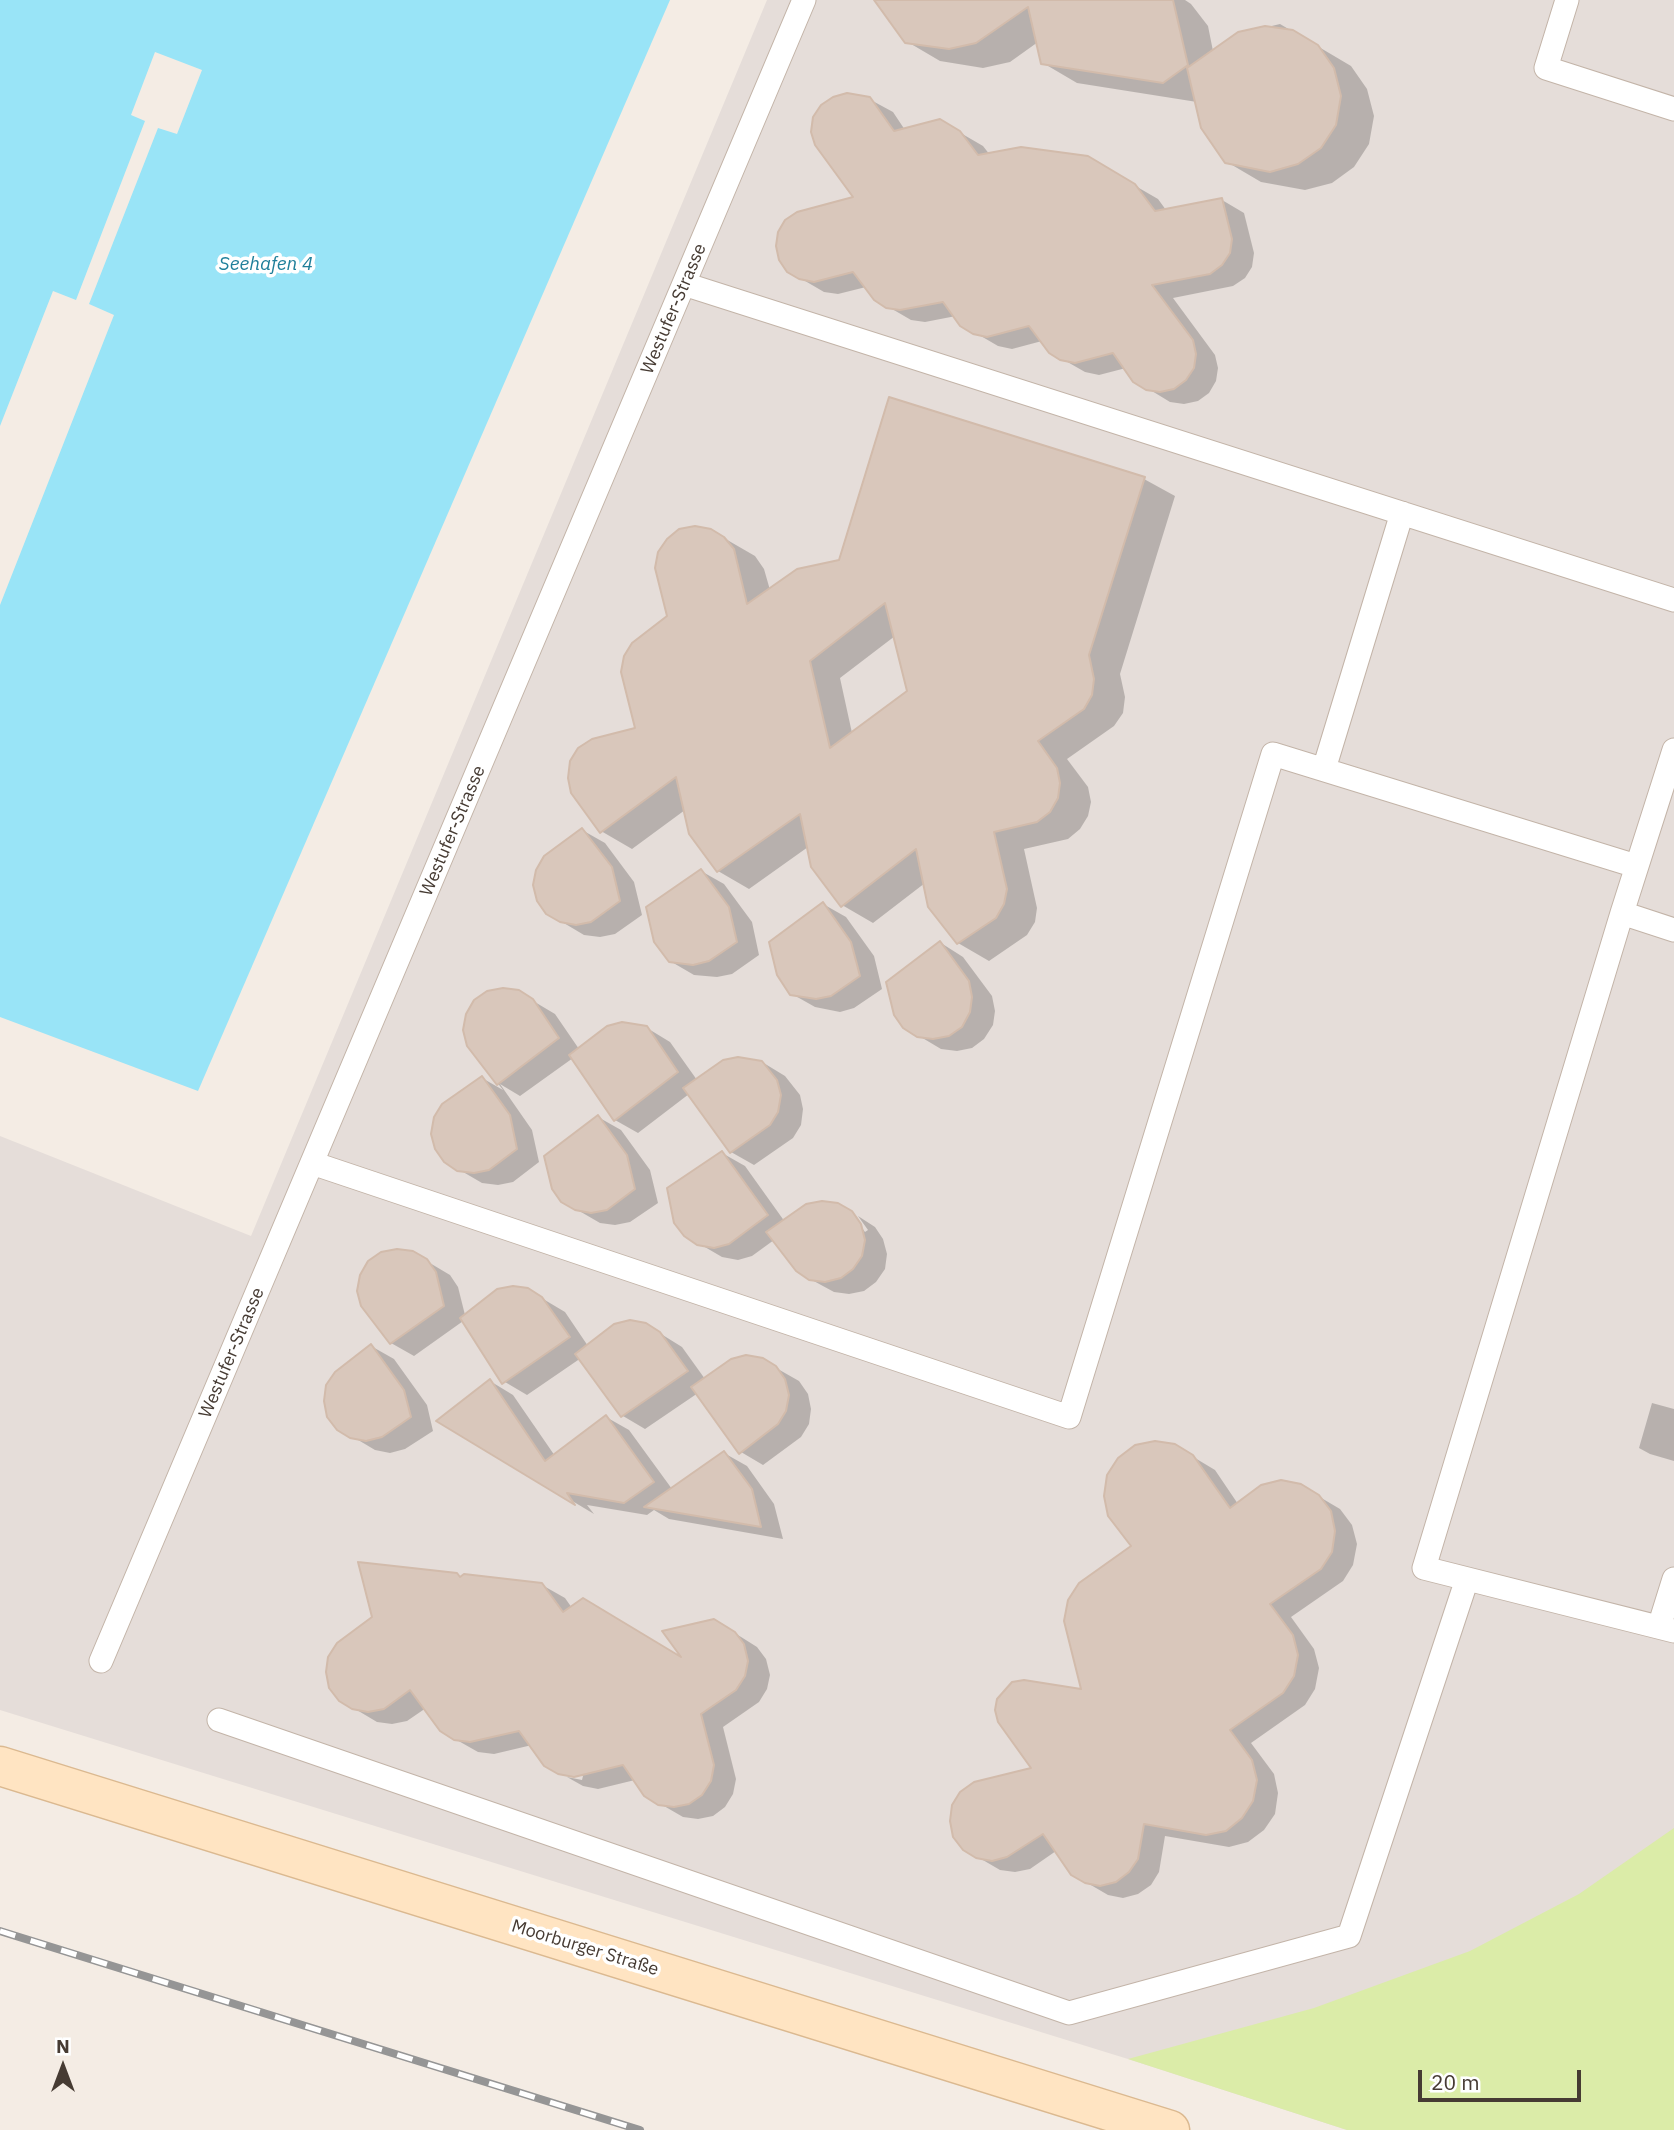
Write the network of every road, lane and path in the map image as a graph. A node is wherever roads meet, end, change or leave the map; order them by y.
1 (804, 0) edge
2 (1567, 0) edge
3 (1674, 109) edge
4 (684, 284) junction
5 (1402, 513) junction
6 (1674, 600) edge
7 (1674, 750) edge
8 (1324, 769) junction
9 (1636, 866) junction
10 (1622, 914) junction
11 (1674, 930) edge
12 (312, 1163) junction
13 (1467, 1579) junction
14 (1674, 1579) edge
15 (1666, 1629) edge
16 (101, 1661) dead end
17 (219, 1720) dead end
18 (0, 1766) edge
19 (1170, 2130) edge

1 - 4 lane, Westufer-Strasse
2 - 3 lane
4 - 5 lane
4 - 12 lane, Westufer-Strasse
5 - 6 lane
5 - 8 lane
7 - 9 lane
8 - 9 lane
8 - 12 lane
9 - 10 lane
10 - 11 lane
10 - 13 lane
12 - 16 lane, Westufer-Strasse
13 - 15 lane
13 - 17 lane
14 - 15 lane
18 - 19 main road, Moorburger Straße

